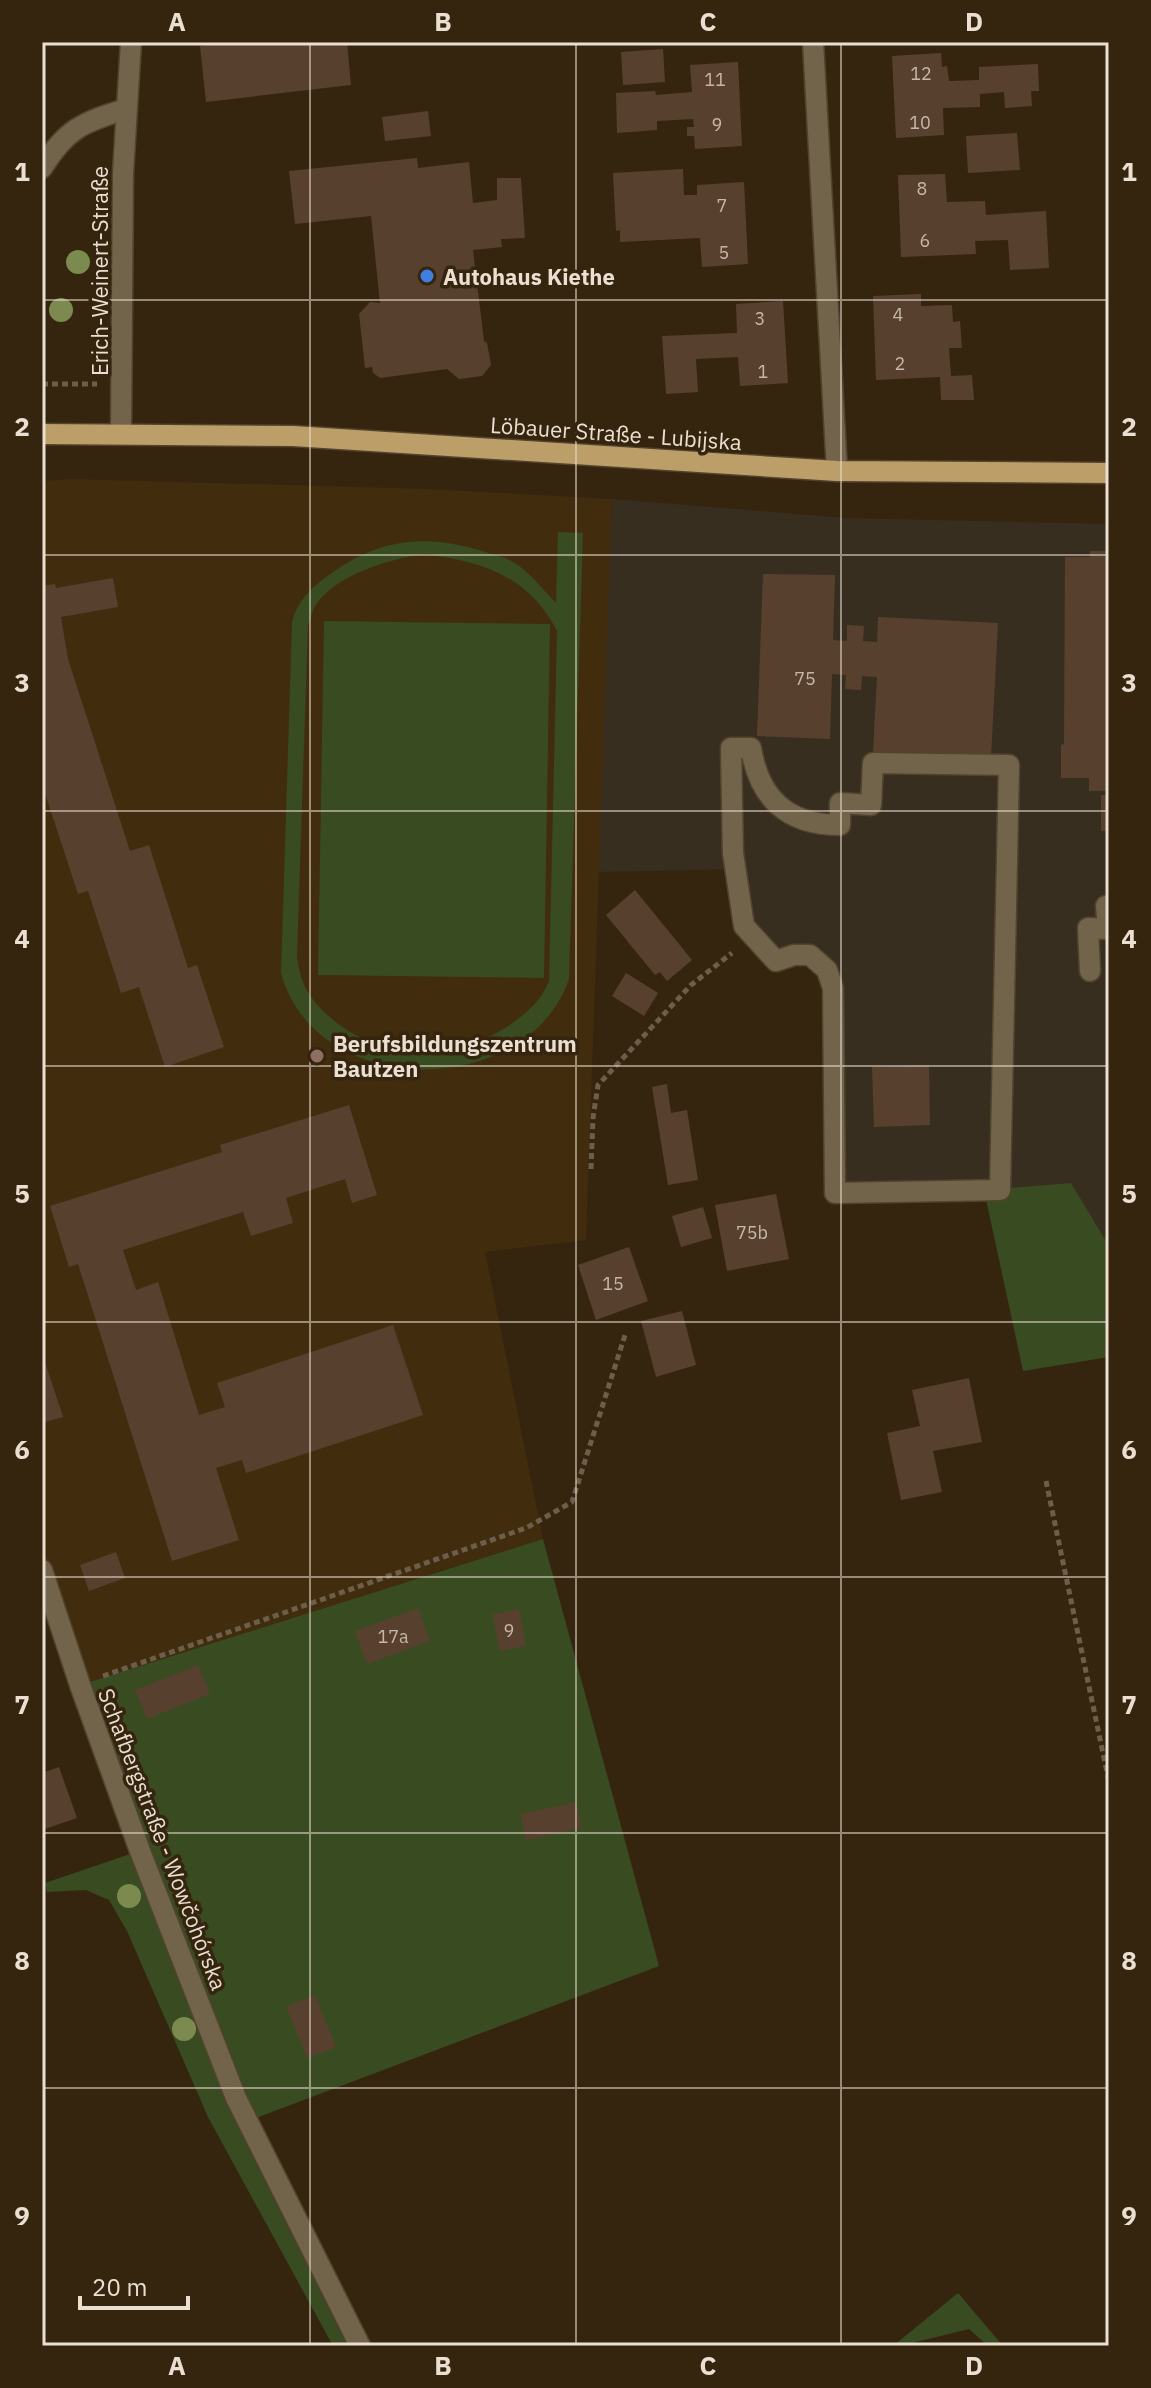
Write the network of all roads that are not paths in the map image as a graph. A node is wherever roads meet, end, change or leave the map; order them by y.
1 (131, 42) edge
2 (813, 42) edge
3 (126, 109) junction
4 (42, 168) edge
5 (121, 433) junction
6 (42, 434) edge
7 (837, 471) junction
8 (1109, 473) edge
9 (1106, 906) dead end
10 (1108, 929) edge
11 (752, 937) joint
12 (1090, 971) dead end
13 (42, 1570) edge
14 (360, 2346) edge

1 - 3 street, Erich-Weinert-Straße
2 - 7 street
3 - 4 street
3 - 5 street, Erich-Weinert-Straße
5 - 6 main road, Löbauer Straße - Lubijska
5 - 7 main road, Löbauer Straße - Lubijska
7 - 8 main road, Löbauer Straße - Lubijska
9 - 10 street
10 - 12 street
11 - 11 street
13 - 14 street, Schafbergstraße - Wowčohórska

